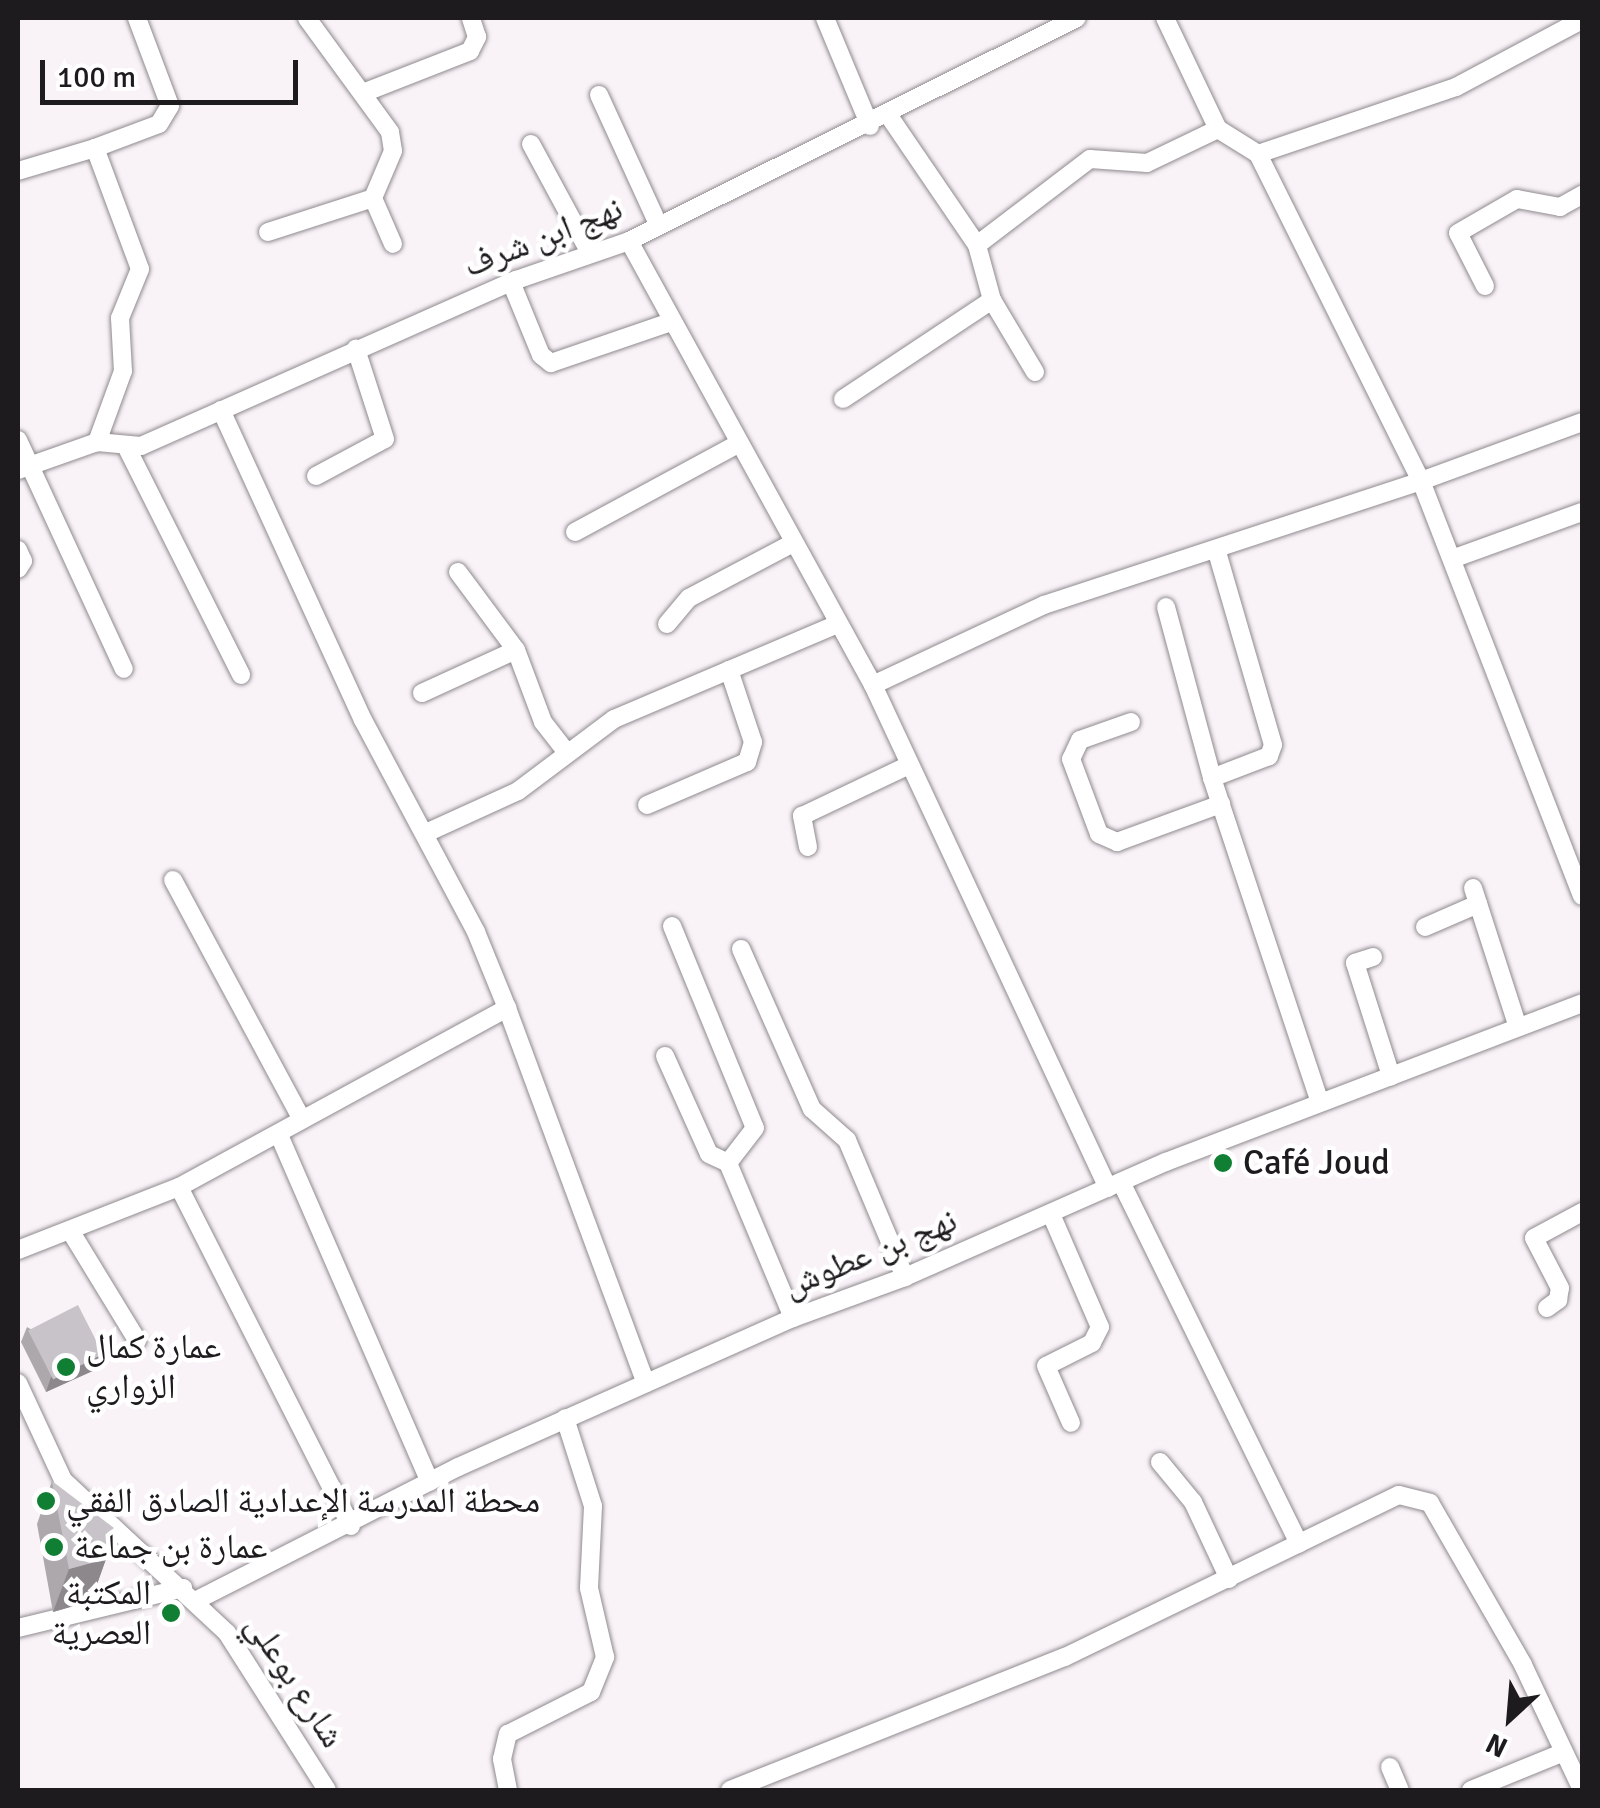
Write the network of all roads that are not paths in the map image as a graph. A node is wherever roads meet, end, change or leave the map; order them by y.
1 (137, 18) edge
2 (307, 18) edge
3 (471, 18) edge
4 (825, 18) edge
5 (1077, 18) edge
6 (1165, 18) edge
7 (1578, 22) edge
8 (1582, 43) edge
9 (363, 93) junction
10 (599, 95) dead end
11 (889, 116) junction
12 (870, 126) junction
13 (1218, 129) junction
14 (531, 144) dead end
15 (94, 148) junction
16 (1258, 154) junction
17 (18, 171) edge
18 (1582, 195) edge
19 (373, 198) junction
20 (659, 226) junction
21 (268, 232) dead end
22 (629, 241) junction
23 (393, 244) dead end
24 (976, 245) junction
25 (590, 253) junction
26 (511, 282) junction
27 (1485, 286) dead end
28 (992, 300) junction
29 (671, 322) junction
30 (356, 349) junction
31 (1035, 372) dead end
32 (843, 399) dead end
33 (221, 410) junction
34 (1582, 422) edge
35 (18, 440) edge
36 (97, 442) junction
37 (738, 444) junction
38 (127, 448) junction
39 (24, 467) edge
40 (316, 476) dead end
41 (1421, 482) junction
42 (1582, 512) edge
43 (575, 532) dead end
44 (790, 544) junction
45 (18, 550) edge
46 (1217, 552) junction
47 (1452, 559) junction
48 (18, 569) edge
49 (458, 572) dead end
50 (1166, 607) dead end
51 (667, 624) dead end
52 (838, 624) junction
53 (516, 650) junction
54 (124, 668) dead end
55 (728, 670) junction
56 (241, 675) dead end
57 (873, 684) junction
58 (422, 693) dead end
59 (1131, 722) dead end
60 (567, 754) junction
61 (910, 765) junction
62 (1212, 778) junction
63 (1221, 804) junction
64 (647, 805) dead end
65 (426, 833) junction
66 (808, 847) dead end
67 (173, 880) dead end
68 (1582, 896) edge
69 (672, 926) dead end
70 (1425, 927) dead end
71 (741, 949) dead end
72 (1373, 957) dead end
73 (1582, 1002) edge
74 (507, 1008) junction
75 (1518, 1027) junction
76 (665, 1056) dead end
77 (1391, 1076) junction
78 (1320, 1103) junction
79 (302, 1120) junction
80 (279, 1135) junction
81 (728, 1163) junction
82 (1115, 1185) junction
83 (178, 1187) junction
84 (1582, 1212) edge
85 (1051, 1214) junction
86 (71, 1232) junction
87 (18, 1250) edge
88 (904, 1277) junction
89 (1547, 1308) dead end
90 (793, 1318) junction
91 (137, 1340) dead end
92 (18, 1382) edge
93 (646, 1383) junction
94 (565, 1418) junction
95 (1071, 1423) dead end
96 (1160, 1462) dead end
97 (430, 1482) junction
98 (351, 1526) junction
99 (1299, 1544) junction
100 (1229, 1579) junction
101 (190, 1594) junction
102 (18, 1628) edge
103 (1564, 1752) junction
104 (1390, 1768) dead end
105 (327, 1790) edge
106 (508, 1790) edge
107 (730, 1790) edge
108 (1400, 1790) edge
109 (1471, 1790) edge
110 (1582, 1790) edge

1 - 15 street
2 - 9 street
3 - 9 street
4 - 12 street
5 - 11 street, نهج ابن شرف
6 - 13 street
7 - 8 street
7 - 16 street
9 - 19 street
10 - 20 street
11 - 12 street, نهج ابن شرف
11 - 24 street
12 - 20 street, نهج ابن شرف
13 - 16 street
13 - 24 street
14 - 25 street
15 - 17 street
15 - 36 street
16 - 41 street
18 - 27 street
19 - 21 street
19 - 23 street
20 - 22 street, نهج ابن شرف
22 - 25 street, نهج ابن شرف
22 - 29 street
24 - 28 street
25 - 26 street, نهج ابن شرف
26 - 29 street
26 - 30 street, نهج ابن شرف
28 - 31 street
28 - 32 street
29 - 37 street
30 - 33 street, نهج ابن شرف
30 - 40 street
33 - 38 street, نهج ابن شرف
33 - 65 street
34 - 41 street
35 - 39 street
36 - 38 street
36 - 39 street
37 - 43 street
37 - 44 street
38 - 56 street
39 - 54 street
41 - 46 street
41 - 47 street
42 - 47 street
44 - 51 street
44 - 52 street
45 - 48 street
46 - 57 street
46 - 62 street
47 - 68 street
49 - 53 street
50 - 62 street
52 - 55 street
52 - 57 street
53 - 58 street
53 - 60 street
55 - 60 street
55 - 64 street
57 - 61 street
59 - 63 street
60 - 65 street
61 - 66 street
61 - 82 street
62 - 63 street
63 - 78 street
65 - 74 street
67 - 79 street
69 - 81 street
70 - 75 street
71 - 88 street
72 - 77 street
73 - 75 street, نهج بن عطوش
74 - 79 street
74 - 93 street
75 - 77 street, نهج بن عطوش
76 - 81 street
77 - 78 street, نهج بن عطوش
78 - 82 street, نهج بن عطوش
79 - 80 street
80 - 83 street
80 - 97 street
81 - 90 street
82 - 85 street, نهج بن عطوش
82 - 99 street
83 - 86 street
83 - 98 street
84 - 89 street
85 - 88 street, نهج بن عطوش
85 - 95 street
86 - 87 street
86 - 91 street
88 - 90 street, نهج بن عطوش
90 - 93 street, نهج بن عطوش
92 - 101 street, شارع بوعلي
93 - 94 street, نهج بن عطوش
94 - 97 street, نهج بن عطوش
94 - 106 street
96 - 100 street
97 - 98 street, نهج بن عطوش
98 - 101 street, نهج بن عطوش
99 - 100 street
99 - 103 street
100 - 107 street
101 - 102 street, نهج بن عطوش
101 - 105 street, شارع بوعلي
103 - 109 street
103 - 110 street
104 - 108 street

